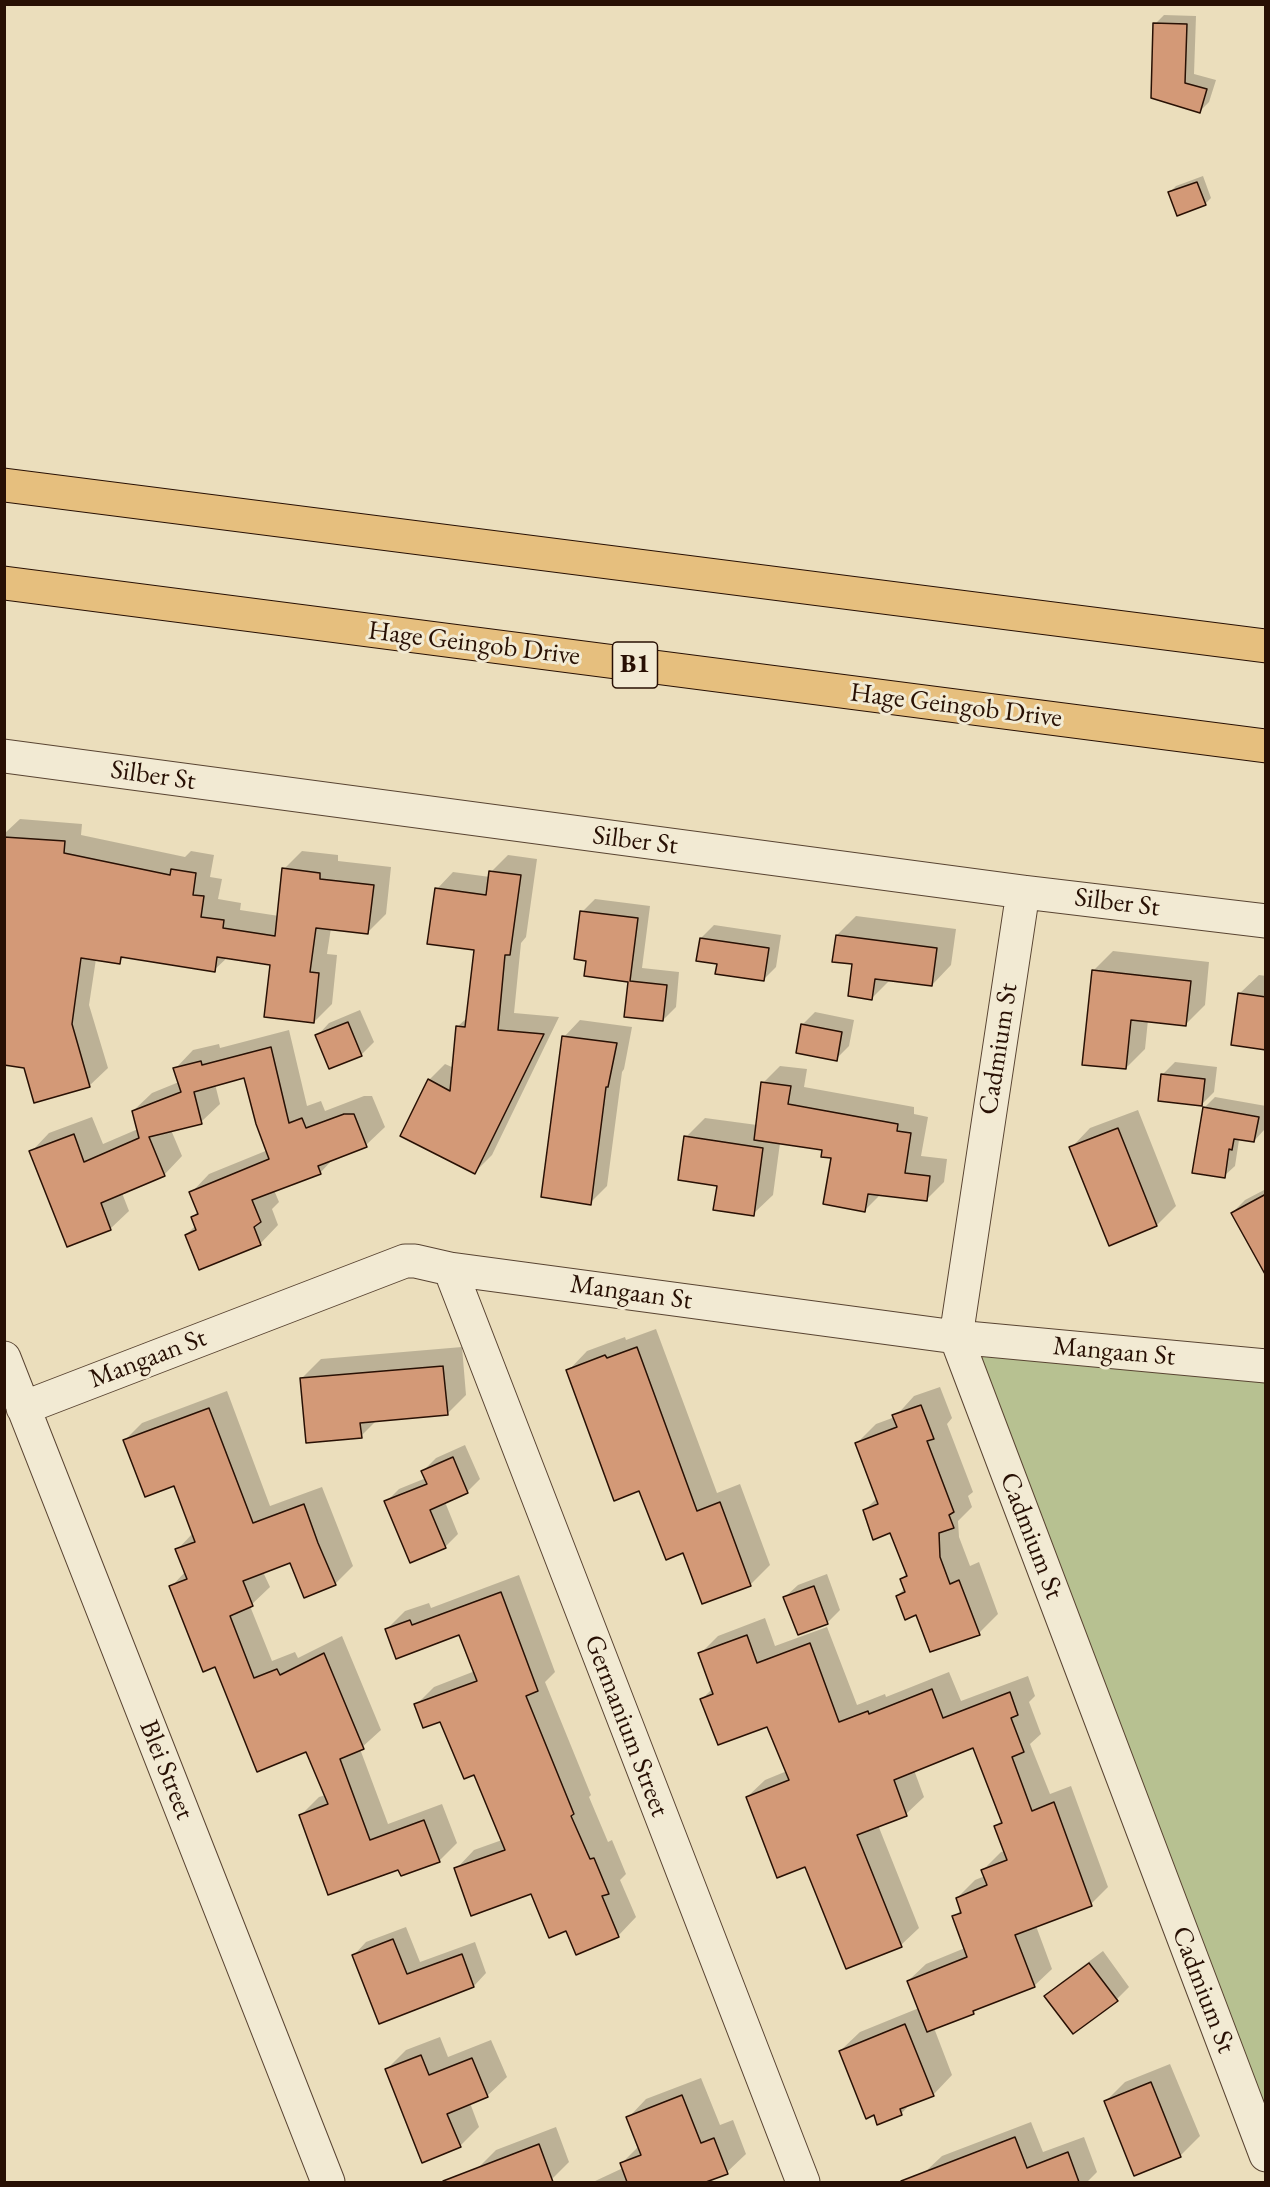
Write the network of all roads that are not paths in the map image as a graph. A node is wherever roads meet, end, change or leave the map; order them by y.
1 (4, 485) edge
2 (4, 583) edge
3 (1266, 646) edge
4 (1266, 746) edge
5 (4, 756) edge
6 (1023, 892) junction
7 (1266, 921) edge
8 (450, 1269) junction
9 (956, 1337) junction
10 (4, 1358) edge
11 (1266, 1366) edge
12 (23, 1408) junction
13 (1266, 2155) edge
14 (328, 2182) edge
15 (803, 2182) edge

1 - 3 highway
2 - 4 highway, Hage Geingob Drive / B1
5 - 6 street, Silber St
6 - 7 street, Silber St
6 - 9 street, Cadmium St
8 - 9 street, Mangaan St
8 - 12 street, Mangaan St
8 - 15 street, Germanium Street
9 - 11 street, Mangaan St
9 - 13 street, Cadmium St
10 - 12 street, Blei Street
12 - 14 street, Blei Street

